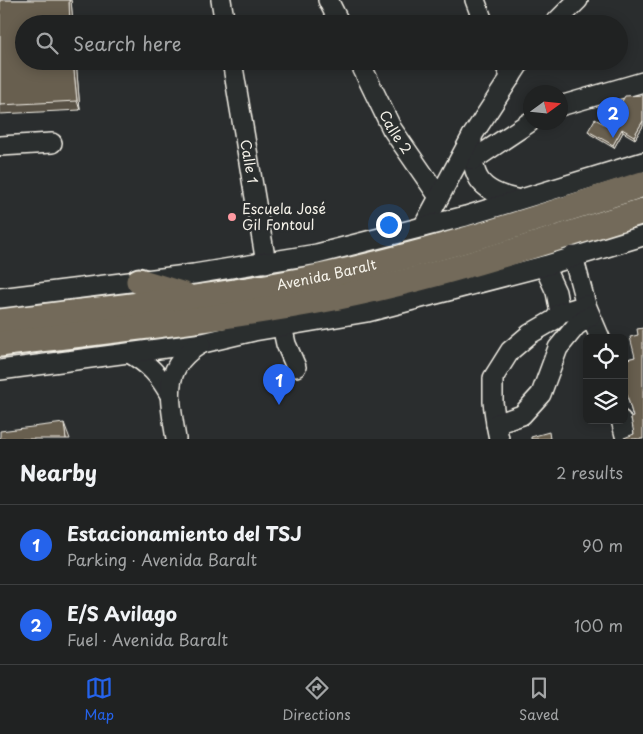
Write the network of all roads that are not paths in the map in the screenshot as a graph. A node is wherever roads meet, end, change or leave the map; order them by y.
1 (221, 0) edge
2 (328, 0) edge
3 (475, 0) edge
4 (578, 0) edge
5 (224, 15) edge
6 (336, 15) edge
7 (481, 15) edge
8 (563, 15) edge
9 (234, 70) edge
10 (363, 70) edge
11 (510, 70) edge
12 (643, 82) edge
13 (568, 104) edge
14 (523, 127) edge
15 (472, 136) junction
16 (52, 142) dead end
17 (0, 146) edge
18 (473, 160) junction
19 (643, 162) edge
20 (643, 184) edge
21 (439, 197) junction
22 (516, 199) junction
23 (643, 210) edge
24 (423, 227) junction
25 (643, 236) edge
26 (573, 256) junction
27 (266, 263) junction
28 (544, 266) junction
29 (139, 281) junction
30 (0, 298) edge
31 (193, 298) junction
32 (588, 311) junction
33 (560, 313) junction
34 (0, 322) edge
35 (282, 326) junction
36 (598, 334) edge
37 (203, 343) junction
38 (0, 344) edge
39 (129, 352) junction
40 (296, 368) dead end
41 (0, 370) edge
42 (170, 395) junction
43 (622, 424) edge
44 (498, 431) edge
45 (176, 439) edge
46 (626, 439) edge

1 - 5 street
2 - 6 street
3 - 7 street
4 - 8 street
9 - 27 street, Calle 1
10 - 21 street, Calle 2
11 - 15 street
12 - 13 street
14 - 18 street
15 - 18 street
15 - 21 street
16 - 17 street
18 - 22 street
19 - 22 street, Avenida Baralt
20 - 31 main road, Avenida Baralt
21 - 24 street
22 - 24 street, Avenida Baralt
23 - 38 main road, Avenida Baralt
24 - 27 street, Avenida Baralt
25 - 26 street
26 - 28 street
26 - 32 street
27 - 29 street, Avenida Baralt
28 - 33 street
28 - 35 street
29 - 30 street, Avenida Baralt
29 - 31 main road
31 - 34 main road, Avenida Baralt
32 - 33 street
32 - 36 street
32 - 44 street
33 - 44 street
35 - 37 street
35 - 40 street
37 - 39 street
37 - 42 street
39 - 41 street
39 - 42 street
42 - 45 street
43 - 46 street

